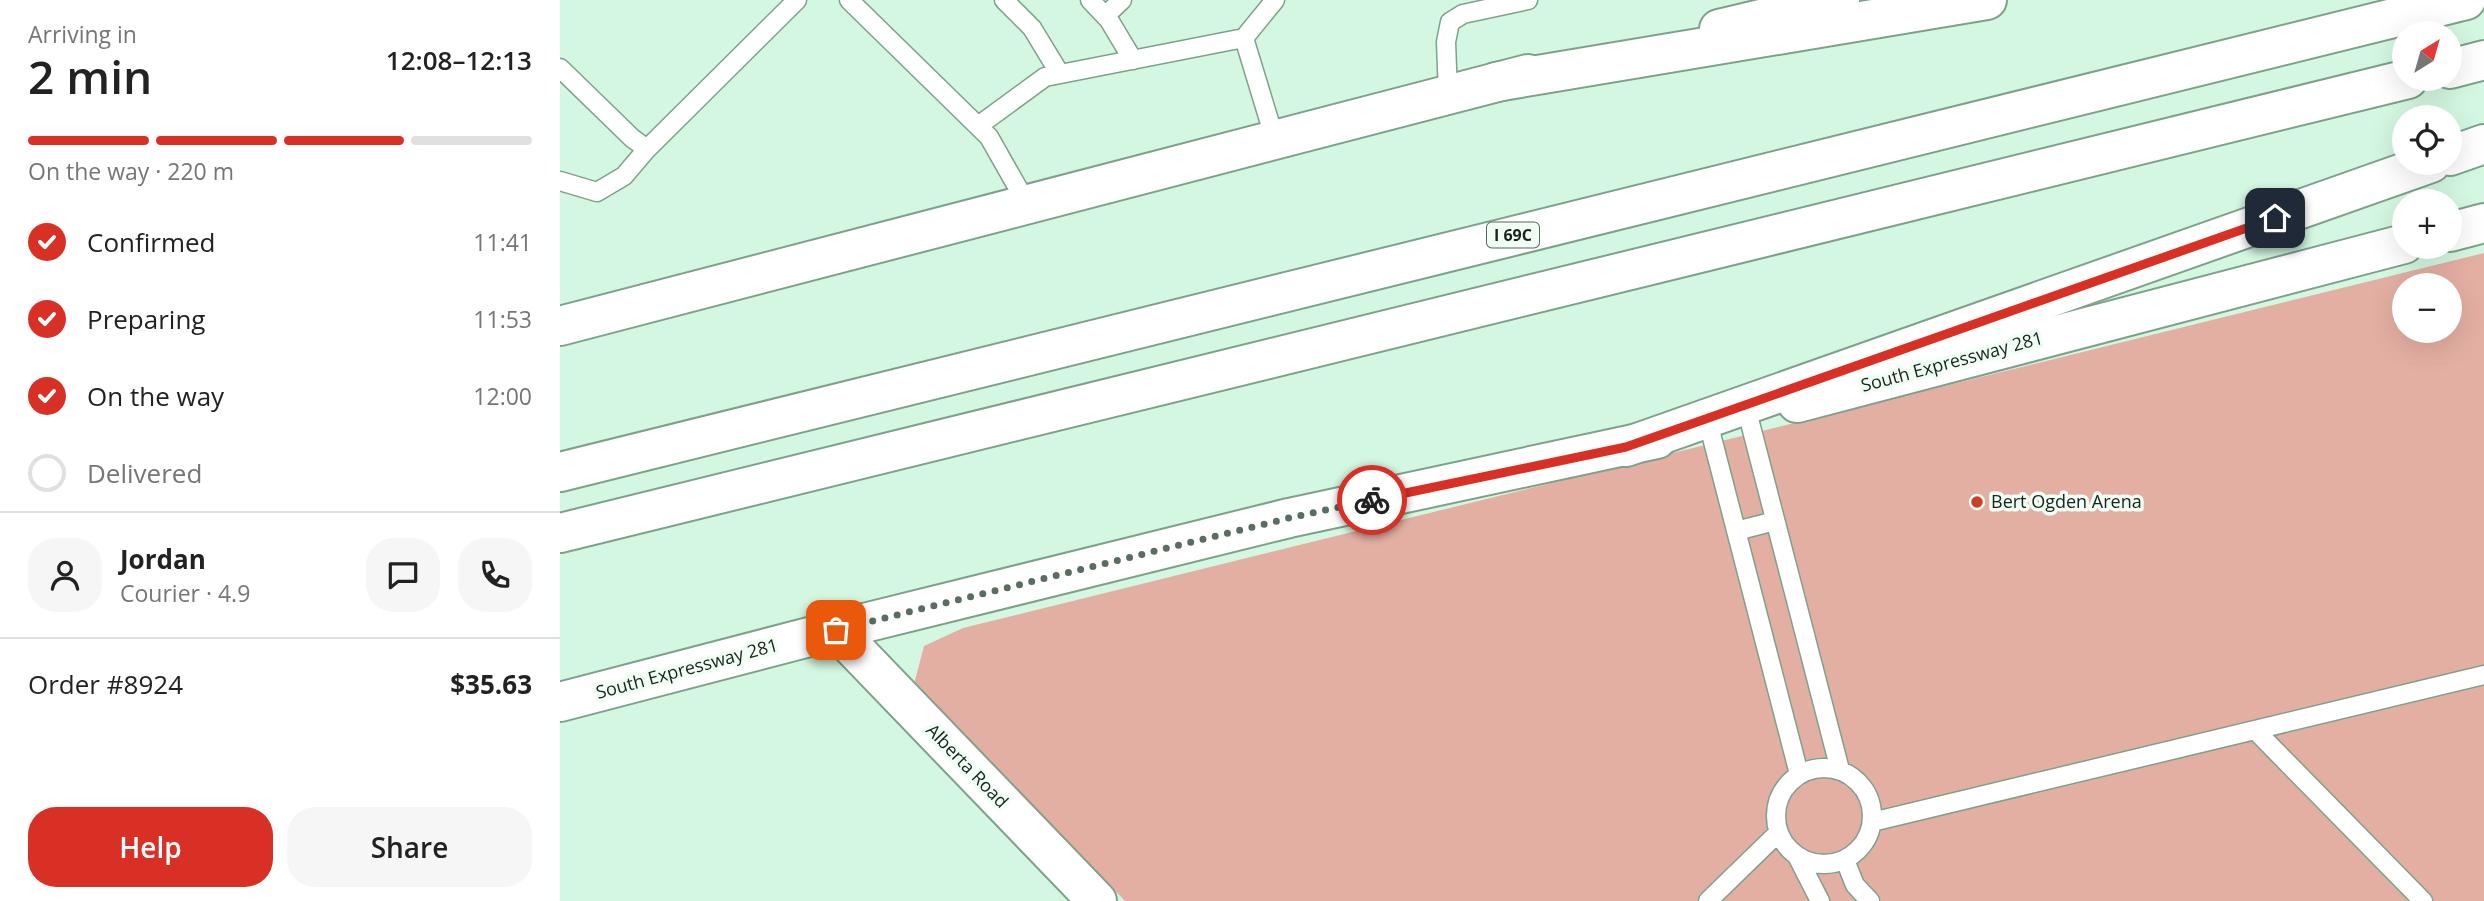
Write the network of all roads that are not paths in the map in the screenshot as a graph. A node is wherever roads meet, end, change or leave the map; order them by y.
1 (797, 0) edge
2 (849, 0) edge
3 (1004, 0) edge
4 (1090, 0) edge
5 (1122, 0) edge
6 (1275, 0) edge
7 (1528, 0) edge
8 (1840, 0) edge
9 (1987, 0) edge
10 (2466, 0) edge
11 (1105, 16) junction
12 (1244, 38) junction
13 (1133, 60) junction
14 (2484, 60) edge
15 (2462, 66) edge
16 (562, 74) edge
17 (1060, 74) junction
18 (1496, 82) junction
19 (2392, 83) edge
20 (1448, 94) junction
21 (978, 126) junction
22 (1275, 140) junction
23 (2484, 144) edge
24 (647, 149) junction
25 (2462, 152) edge
26 (2397, 175) edge
27 (560, 181) edge
28 (1027, 204) junction
29 (2484, 223) edge
30 (2462, 229) edge
31 (2392, 247) edge
32 (560, 326) edge
33 (1748, 415) junction
34 (1709, 426) junction
35 (1626, 447) junction
36 (560, 472) edge
37 (1775, 521) junction
38 (1736, 531) junction
39 (560, 533) edge
40 (836, 630) junction
41 (2484, 675) edge
42 (560, 702) edge
43 (2255, 730) junction
44 (1840, 770) junction
45 (1799, 775) junction
46 (1872, 822) junction
47 (1778, 833) junction
48 (1798, 858) junction
49 (1845, 860) junction
50 (1097, 901) edge
51 (1708, 901) edge
52 (1820, 901) edge
53 (1870, 901) edge
54 (2423, 901) edge

1 - 24 lane
2 - 21 lane
3 - 17 lane
4 - 11 lane
5 - 11 lane
6 - 12 lane
7 - 20 lane
8 - 18 main road
9 - 18 main road
10 - 36 main road, I 69C
11 - 13 lane
12 - 13 lane
12 - 22 lane
13 - 17 lane
14 - 15 main road
16 - 24 lane
17 - 21 lane
18 - 20 main road
19 - 39 main road
20 - 22 main road
21 - 28 lane
22 - 28 main road
23 - 25 main road
24 - 27 lane
26 - 35 main road
28 - 32 main road
29 - 30 main road
31 - 33 main road, South Expressway 281
33 - 34 main road, South Expressway 281
33 - 37 lane
34 - 35 main road, South Expressway 281
34 - 38 lane
35 - 40 main road, South Expressway 281
37 - 38 lane
37 - 44 lane
38 - 45 lane
40 - 42 main road, South Expressway 281
40 - 50 main road, Alberta Road
41 - 43 lane
43 - 46 lane
43 - 54 lane
44 - 45 lane
44 - 46 lane
45 - 47 lane
46 - 49 lane
47 - 48 lane
47 - 51 lane
48 - 49 lane
48 - 52 lane
49 - 53 lane

